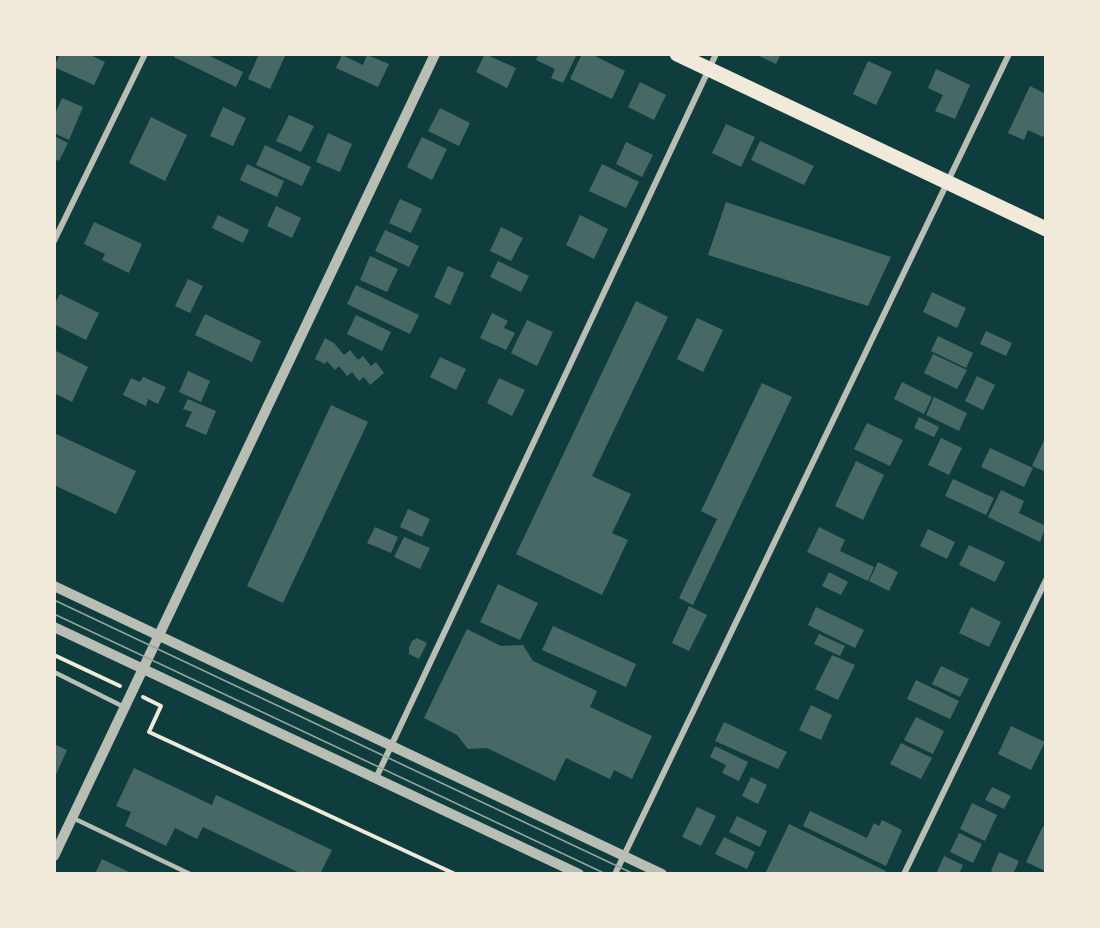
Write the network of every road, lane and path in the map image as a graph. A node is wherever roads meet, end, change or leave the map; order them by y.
1 (145, 54) edge
2 (435, 54) edge
3 (677, 54) edge
4 (716, 54) edge
5 (1009, 54) edge
6 (709, 69) junction
7 (948, 182) junction
8 (1046, 229) edge
9 (54, 241) edge
10 (1046, 580) edge
11 (54, 586) edge
12 (54, 627) edge
13 (160, 635) junction
14 (54, 655) edge
15 (144, 669) junction
16 (54, 672) edge
17 (133, 692) junction
18 (125, 707) junction
19 (391, 746) junction
20 (376, 778) junction
21 (72, 818) junction
22 (54, 856) edge
23 (623, 856) junction
24 (190, 874) edge
25 (455, 874) edge
26 (579, 874) edge
27 (615, 874) edge
28 (662, 874) edge
29 (904, 874) edge

1 - 9 street
2 - 13 street
3 - 6 main road
4 - 6 street
5 - 7 street
6 - 7 main road
6 - 19 street
7 - 8 main road
7 - 23 street
10 - 29 street
11 - 13 street
12 - 15 street
13 - 15 street
13 - 19 street
14 - 17 path
15 - 17 street
15 - 20 street
16 - 18 lane
17 - 18 street
17 - 25 path
18 - 21 street
19 - 20 street
19 - 23 street
20 - 26 street
21 - 22 street
21 - 24 lane
23 - 27 street
23 - 28 street

